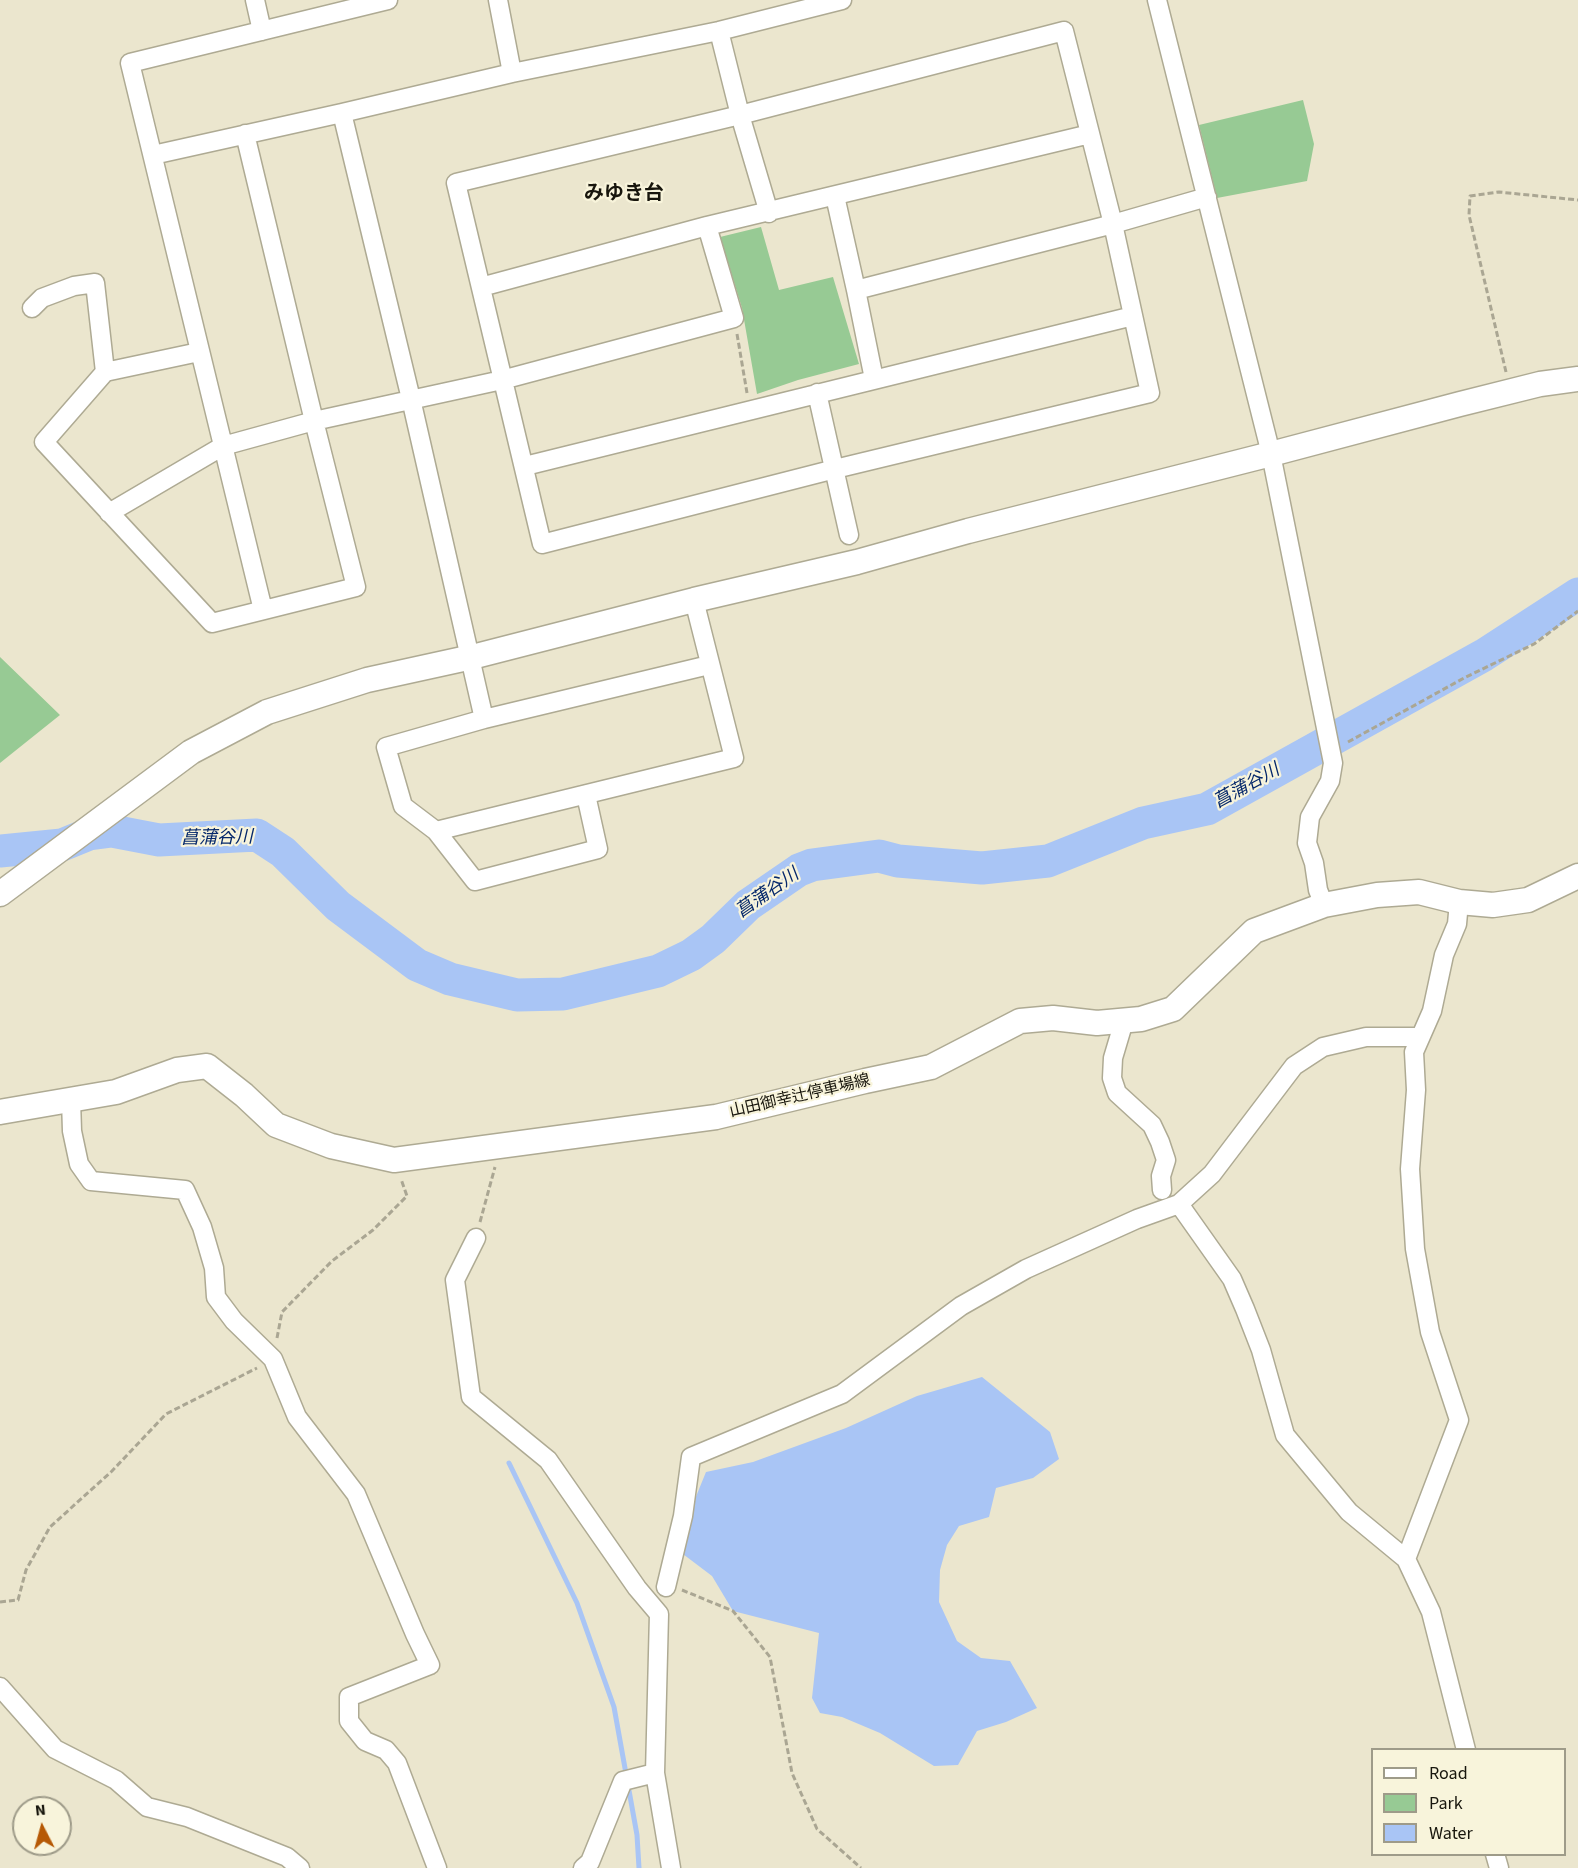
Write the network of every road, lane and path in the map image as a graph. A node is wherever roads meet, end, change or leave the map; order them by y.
1 (255, 0) edge
2 (388, 0) edge
3 (498, 0) edge
4 (842, 0) edge
5 (1157, 0) edge
6 (262, 31) junction
7 (719, 31) junction
8 (512, 74) junction
9 (342, 114) junction
10 (740, 116) junction
11 (245, 134) junction
12 (1090, 134) junction
13 (153, 155) junction
14 (835, 196) junction
15 (1207, 197) junction
16 (1578, 200) edge
17 (769, 213) junction
18 (1113, 224) junction
19 (707, 226) junction
20 (481, 287) junction
21 (856, 290) junction
22 (32, 308) dead end
23 (1133, 315) junction
24 (734, 318) junction
25 (199, 352) junction
26 (105, 372) junction
27 (874, 379) junction
28 (1578, 379) edge
29 (502, 380) junction
30 (1510, 391) junction
31 (817, 393) junction
32 (411, 399) junction
33 (750, 410) junction
34 (314, 421) junction
35 (223, 446) junction
36 (1271, 454) junction
37 (525, 466) junction
38 (835, 469) junction
39 (109, 513) junction
40 (849, 535) dead end
41 (694, 600) junction
42 (263, 610) junction
43 (1578, 611) edge
44 (471, 657) junction
45 (709, 665) junction
46 (484, 719) junction
47 (1344, 744) dead end
48 (586, 795) junction
49 (436, 831) junction
50 (1578, 876) edge
51 (0, 894) edge
52 (1459, 902) junction
53 (1324, 905) junction
54 (1124, 1021) junction
55 (1419, 1037) junction
56 (71, 1100) junction
57 (0, 1112) edge
58 (501, 1145) junction
59 (394, 1160) junction
60 (1162, 1190) dead end
61 (1179, 1203) junction
62 (476, 1238) joint
63 (273, 1359) junction
64 (1406, 1559) junction
65 (666, 1587) joint
66 (0, 1602) edge
67 (0, 1687) edge
68 (1466, 1748) edge
69 (655, 1773) junction
70 (300, 1868) edge
71 (437, 1868) edge
72 (583, 1868) edge
73 (671, 1868) edge
74 (861, 1868) edge

1 - 6 street
2 - 6 street
3 - 8 street
4 - 7 street
5 - 15 street
6 - 13 street
7 - 8 street
7 - 10 street
8 - 9 street
9 - 11 street
9 - 32 street
10 - 12 street
10 - 17 street
10 - 20 street
11 - 13 street
11 - 34 street
12 - 14 street
12 - 18 street
13 - 25 street
14 - 17 street
14 - 21 street
15 - 18 street
15 - 36 street
16 - 30 path
17 - 19 street
18 - 21 street
18 - 23 street
19 - 20 street
19 - 24 street
20 - 29 street
21 - 27 street
22 - 26 street
23 - 27 street
23 - 38 street
24 - 29 street
24 - 33 path
25 - 26 street
25 - 35 street
26 - 39 street
27 - 31 street
28 - 30 street
29 - 32 street
29 - 37 street
30 - 36 street
31 - 33 street
31 - 38 street
32 - 34 street
32 - 44 street
33 - 37 street
34 - 35 street
34 - 42 street
35 - 39 street
35 - 42 street
36 - 41 street
36 - 53 street
37 - 38 street
38 - 40 street
39 - 42 street
41 - 44 street
41 - 45 street
43 - 47 path
44 - 46 street
44 - 51 street
45 - 46 street
45 - 48 street
46 - 49 street
48 - 49 street
48 - 49 street
50 - 52 street, 山田御幸辻停車場線
52 - 53 street, 山田御幸辻停車場線
52 - 55 street
53 - 54 street, 山田御幸辻停車場線
54 - 58 street, 山田御幸辻停車場線
54 - 60 street
55 - 61 street
55 - 64 street
56 - 57 street, 山田御幸辻停車場線
56 - 59 street, 山田御幸辻停車場線
56 - 63 street
58 - 59 street, 山田御幸辻停車場線
58 - 62 path
59 - 63 path
61 - 64 street
61 - 65 street
62 - 69 street
63 - 66 path
63 - 71 street
64 - 68 street
65 - 74 path
67 - 70 street
69 - 72 street
69 - 73 street

